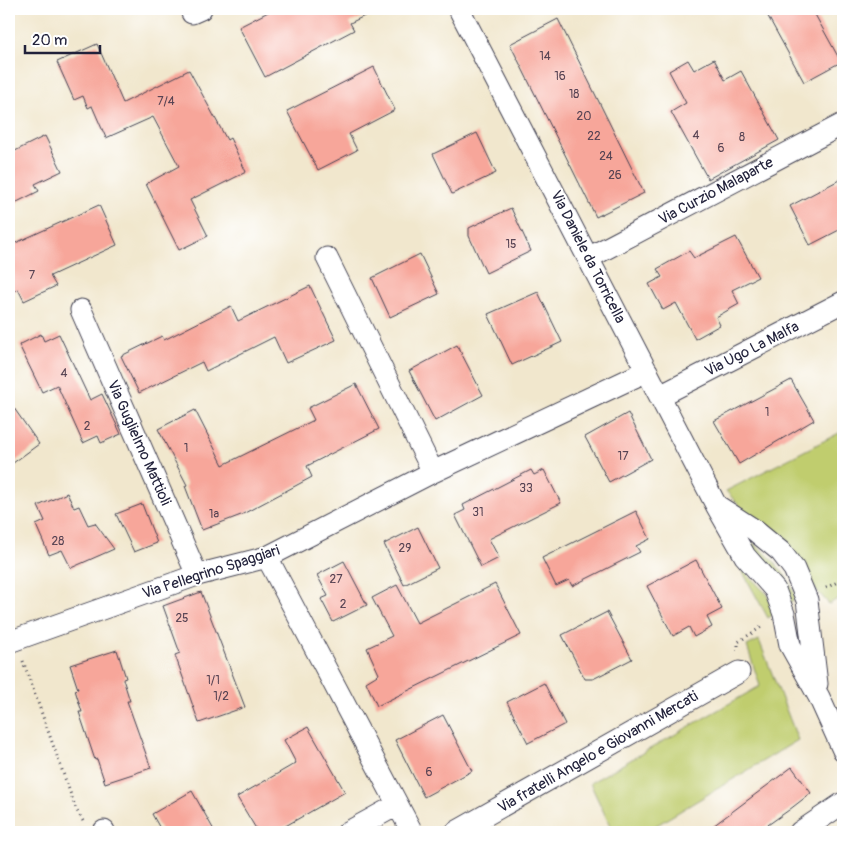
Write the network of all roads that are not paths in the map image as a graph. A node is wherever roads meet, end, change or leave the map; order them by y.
1 (459, 9) edge
2 (843, 124) edge
3 (327, 258) dead end
4 (588, 258) junction
5 (843, 302) edge
6 (81, 310) dead end
7 (647, 371) junction
8 (660, 396) junction
9 (433, 472) junction
10 (716, 505) junction
11 (267, 557) junction
12 (197, 575) junction
13 (12, 641) edge
14 (739, 672) dead end
15 (819, 697) junction
16 (843, 750) edge
17 (843, 803) edge
18 (396, 805) junction
19 (348, 832) edge
20 (412, 832) edge
21 (456, 832) edge
22 (800, 832) edge

1 - 4 street, Via Daniele da Torricella
2 - 4 street, Via Curzio Malaparte
3 - 9 street
4 - 7 street, Via Daniele da Torricella
5 - 8 street, Via Ugo La Malfa
6 - 12 street, Via Guglielmo Mattioli
7 - 8 street, Via Daniele da Torricella
7 - 9 street, Via Pellegrino Spaggiari
8 - 10 street, Via Daniele da Torricella
9 - 11 street, Via Pellegrino Spaggiari
10 - 15 street, Via Daniele da Torricella
10 - 15 street, Via Daniele da Torricella
11 - 12 street, Via Pellegrino Spaggiari
11 - 18 street
12 - 13 street, Via Pellegrino Spaggiari
14 - 21 street, Via fratelli Angelo e Giovanni Mercati
15 - 16 street, Via Daniele da Torricella
17 - 22 street
18 - 19 street
18 - 20 street

